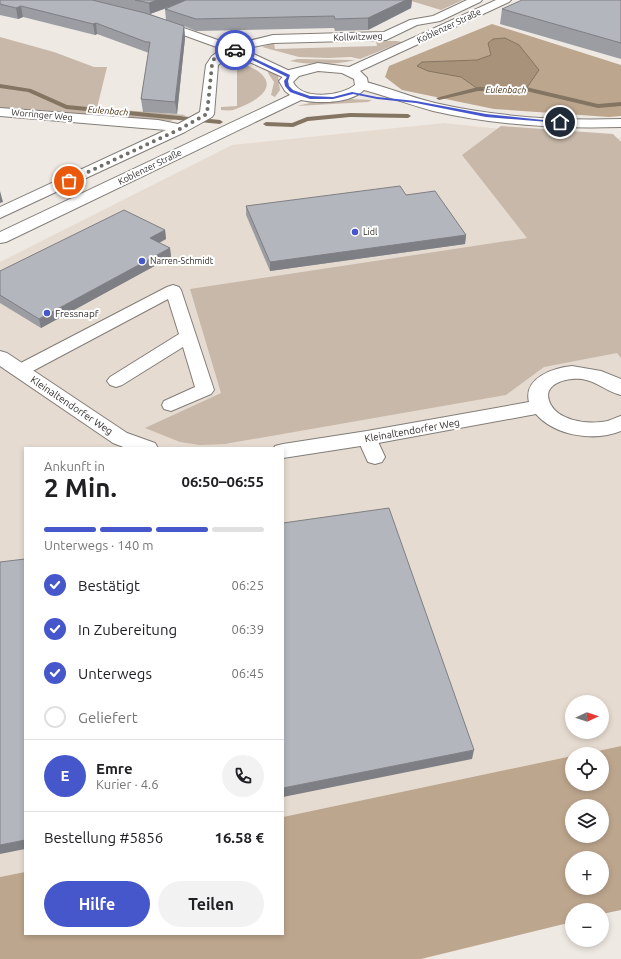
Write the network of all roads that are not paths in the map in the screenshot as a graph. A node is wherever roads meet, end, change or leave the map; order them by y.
1 (476, 0) edge
2 (505, 0) edge
3 (165, 14) edge
4 (232, 49) junction
5 (308, 68) junction
6 (350, 71) junction
7 (289, 76) junction
8 (357, 89) junction
9 (300, 95) junction
10 (0, 112) edge
11 (621, 123) edge
12 (184, 127) junction
13 (0, 213) edge
14 (0, 238) edge
15 (188, 336) junction
16 (0, 357) edge
17 (20, 370) junction
18 (116, 381) dead end
19 (621, 388) edge
20 (171, 405) dead end
21 (542, 407) junction
22 (621, 423) edge
23 (367, 438) junction
24 (143, 447) edge
25 (284, 451) edge
26 (375, 457) dead end

1 - 4 street, Kollwitzweg
2 - 6 street, Koblenzer Straße
3 - 4 street
4 - 5 street
4 - 7 street
4 - 12 street
5 - 6 street
5 - 7 street
6 - 8 street
7 - 9 street
8 - 9 street
8 - 11 street
9 - 14 street, Koblenzer Straße
10 - 12 street, Worringer Weg
12 - 13 street
15 - 17 lane
15 - 18 lane
15 - 20 lane
16 - 17 street, Kleinaltendorfer Weg
17 - 24 street, Kleinaltendorfer Weg
19 - 21 street
21 - 22 street
21 - 23 street, Kleinaltendorfer Weg
23 - 25 street, Kleinaltendorfer Weg
23 - 26 lane

